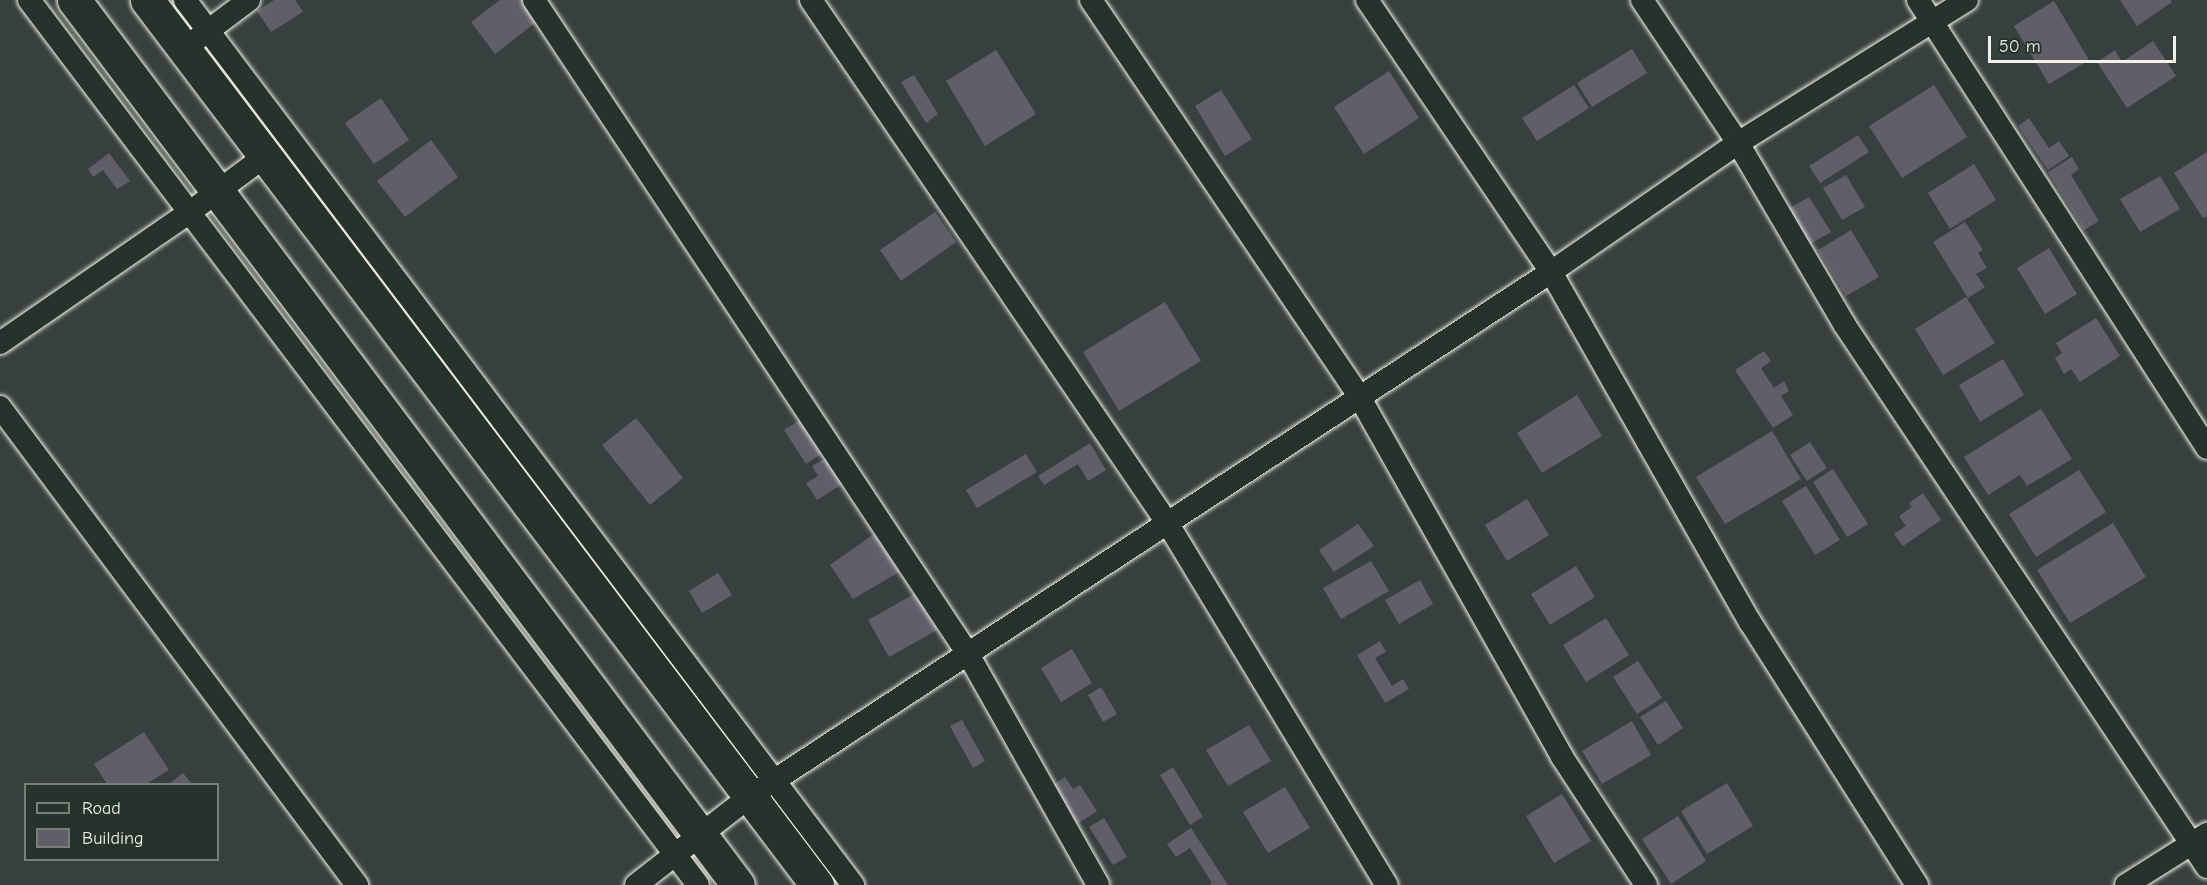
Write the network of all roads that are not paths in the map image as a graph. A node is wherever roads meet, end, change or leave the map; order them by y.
1 (29, 0) edge
2 (74, 0) edge
3 (147, 0) edge
4 (185, 0) edge
5 (249, 0) edge
6 (534, 0) edge
7 (811, 0) edge
8 (1091, 0) edge
9 (1367, 0) edge
10 (1642, 0) edge
11 (1918, 0) edge
12 (1967, 0) edge
13 (1932, 22) junction
14 (196, 40) junction
15 (1738, 143) junction
16 (265, 156) junction
17 (217, 192) junction
18 (190, 212) junction
19 (1551, 272) junction
20 (0, 343) edge
21 (1360, 398) junction
22 (0, 407) edge
23 (2207, 448) edge
24 (1168, 524) junction
25 (968, 654) junction
26 (761, 789) junction
27 (702, 837) junction
28 (2200, 839) edge
29 (676, 856) junction
30 (2207, 867) edge
31 (357, 885) edge
32 (636, 885) edge
33 (698, 885) edge
34 (738, 885) edge
35 (817, 885) edge
36 (853, 885) edge
37 (1098, 885) edge
38 (1387, 885) edge
39 (1646, 885) edge
40 (1917, 885) edge
41 (2126, 885) edge

1 - 18 street
2 - 17 main road
3 - 14 main road
4 - 14 street
5 - 14 street
6 - 25 street
7 - 24 street
8 - 21 street
9 - 19 street
10 - 15 street
11 - 13 street
12 - 13 street
13 - 15 street
13 - 23 street
14 - 16 main road
14 - 26 street
15 - 19 street
15 - 28 street
16 - 17 street
16 - 26 main road
17 - 18 street
17 - 27 main road
18 - 20 street
18 - 29 street
19 - 21 street
19 - 40 street
21 - 24 street
21 - 39 street
22 - 31 street
24 - 25 street
24 - 38 street
25 - 26 street
25 - 37 street
26 - 27 street
26 - 35 main road
26 - 36 street
27 - 29 street
27 - 34 main road
28 - 30 street
28 - 41 street
29 - 32 street
29 - 33 street

